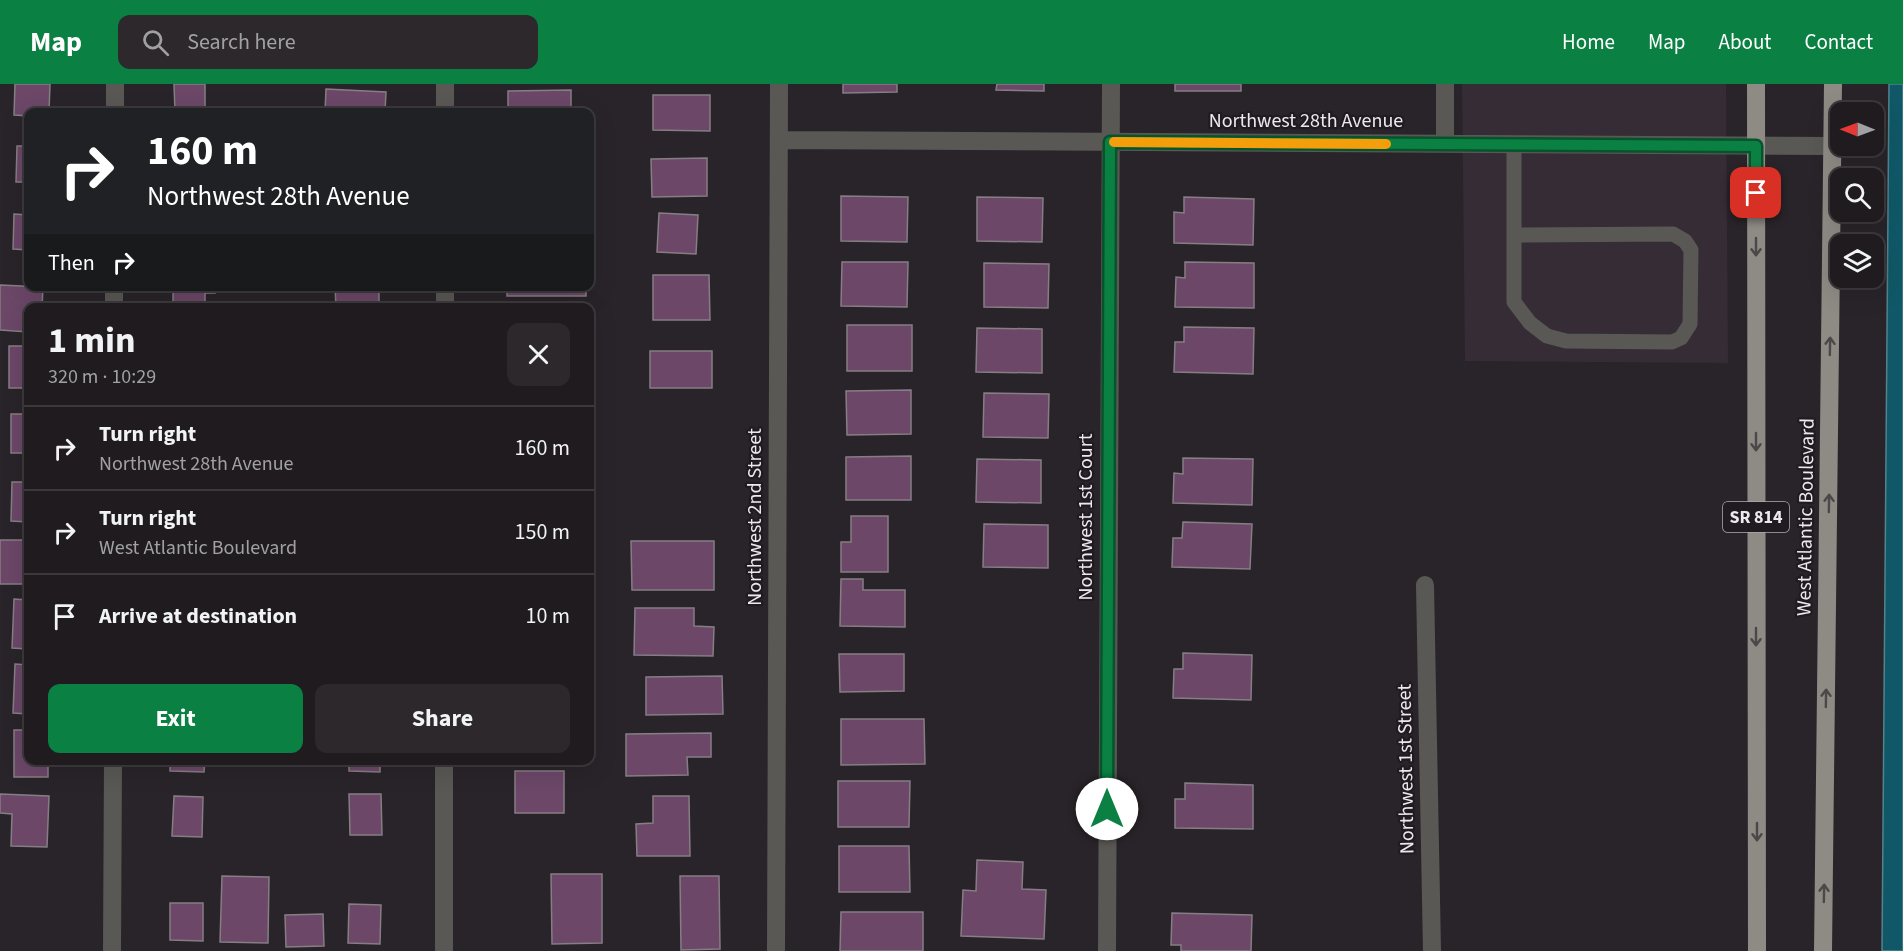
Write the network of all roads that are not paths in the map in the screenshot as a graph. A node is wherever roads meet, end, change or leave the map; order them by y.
1 (115, 84) edge
2 (445, 84) edge
3 (780, 84) edge
4 (1111, 84) edge
5 (1445, 84) edge
6 (1756, 84) edge
7 (1833, 84) edge
8 (1833, 102) edge
9 (115, 108) edge
10 (445, 108) edge
11 (779, 140) junction
12 (1110, 142) junction
13 (1445, 144) junction
14 (1514, 144) junction
15 (1756, 146) junction
16 (1830, 146) edge
17 (1833, 156) edge
18 (1514, 236) junction
19 (1425, 585) dead end
20 (113, 765) edge
21 (444, 765) edge
22 (112, 951) edge
23 (444, 951) edge
24 (776, 951) edge
25 (1107, 951) edge
26 (1432, 951) edge
27 (1757, 951) edge
28 (1823, 951) edge

1 - 9 street
2 - 10 street
3 - 11 street, Northwest 2nd Street
4 - 12 street, Northwest 1st Court
5 - 13 street
6 - 15 main road, SR 814
7 - 8 main road, West Atlantic Boulevard
11 - 12 street, Northwest 28th Avenue
11 - 24 street, Northwest 2nd Street
12 - 13 street, Northwest 28th Avenue
12 - 25 street, Northwest 1st Court
13 - 14 street, Northwest 28th Avenue
14 - 15 street, Northwest 28th Avenue
14 - 18 lane
15 - 16 street, Northwest 28th Avenue
15 -> 27 main road, SR 814
28 -> 17 main road, West Atlantic Boulevard
18 - 18 lane
19 - 26 street, Northwest 1st Street
20 - 22 street
21 - 23 street

